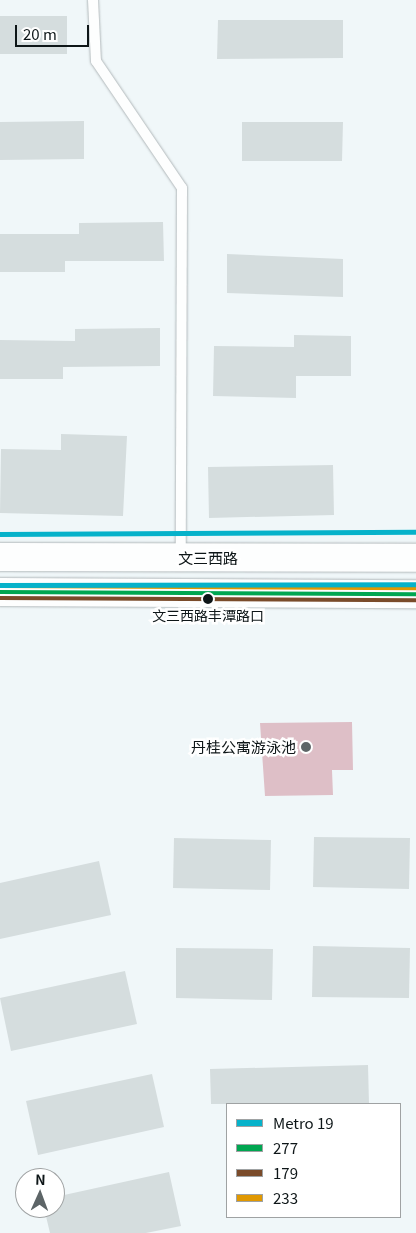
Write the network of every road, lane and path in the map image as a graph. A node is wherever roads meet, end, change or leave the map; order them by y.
1 (93, 0) edge
2 (0, 557) edge
3 (181, 558) junction
4 (416, 558) edge
5 (0, 592) edge
6 (416, 594) edge

1 - 3 lane
2 - 3 main road, 文三西路
3 - 4 main road, 文三西路
5 - 6 main road

